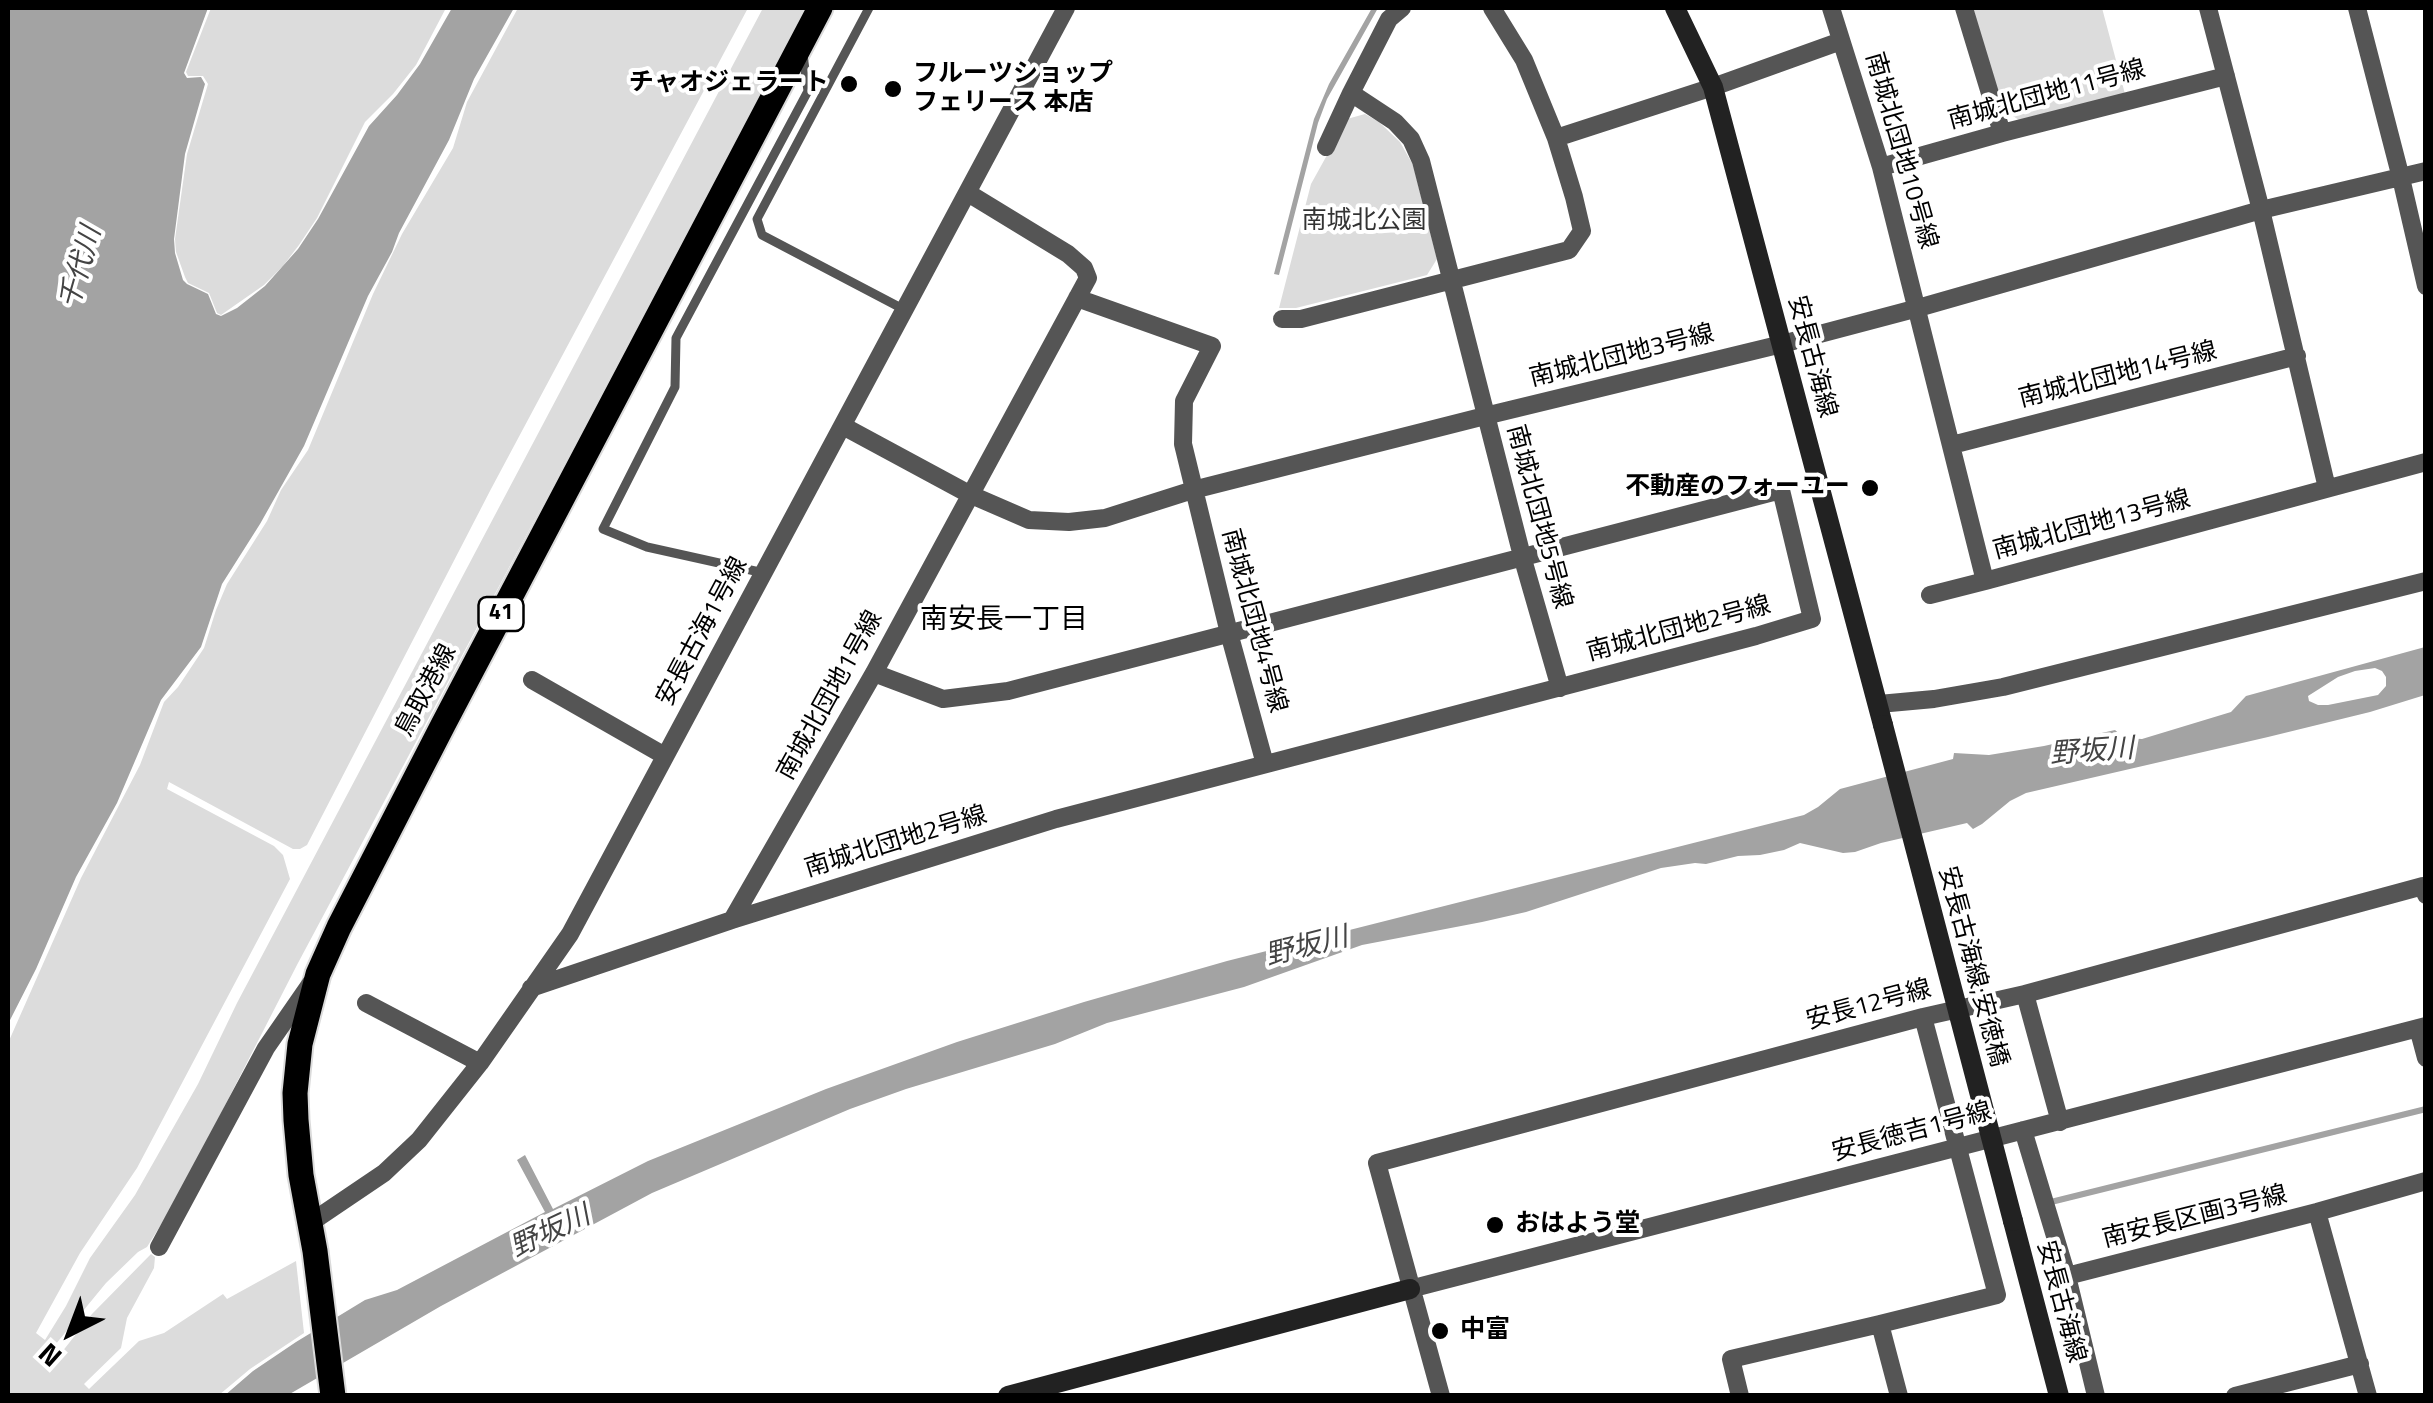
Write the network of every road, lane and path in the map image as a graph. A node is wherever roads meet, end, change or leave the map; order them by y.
1 (820, 8) edge
2 (869, 8) edge
3 (1066, 8) edge
4 (1402, 8) edge
5 (1492, 8) edge
6 (1675, 8) edge
7 (1831, 8) edge
8 (1964, 8) edge
9 (2208, 8) edge
10 (2358, 8) edge
11 (1841, 40) junction
12 (801, 43) junction
13 (2226, 76) junction
14 (1712, 87) junction
15 (1350, 93) junction
16 (2002, 133) junction
17 (1556, 138) junction
18 (1326, 147) dead end
19 (1881, 167) junction
20 (2426, 171) edge
21 (2401, 178) junction
22 (968, 193) junction
23 (2262, 210) junction
24 (1452, 278) junction
25 (2426, 286) edge
26 (1077, 298) junction
27 (1918, 308) junction
28 (905, 310) junction
29 (1282, 318) dead end
30 (1782, 344) junction
31 (2297, 356) junction
32 (1485, 416) junction
33 (843, 426) junction
34 (1952, 445) junction
35 (2426, 462) edge
36 (2327, 488) junction
37 (1193, 490) junction
38 (969, 494) junction
39 (1522, 556) junction
40 (764, 573) junction
41 (1985, 581) junction
42 (2426, 581) edge
43 (1930, 595) dead end
44 (1229, 633) junction
45 (874, 673) junction
46 (532, 680) dead end
47 (1560, 688) junction
48 (1881, 714) junction
49 (665, 756) junction
50 (1265, 764) junction
51 (2426, 895) edge
52 (732, 920) junction
53 (318, 974) junction
54 (532, 988) junction
55 (2025, 994) junction
56 (366, 1003) dead end
57 (1923, 1017) junction
58 (2422, 1027) edge
59 (2426, 1058) edge
60 (480, 1063) junction
61 (2060, 1122) junction
62 (2023, 1130) junction
63 (1958, 1148) junction
64 (2426, 1182) edge
65 (2317, 1212) junction
66 (2012, 1221) joint
67 (310, 1223) junction
68 (159, 1247) dead end
69 (2067, 1276) junction
70 (1410, 1289) junction
71 (1880, 1324) junction
72 (2360, 1364) junction
73 (332, 1396) edge
74 (1008, 1396) edge
75 (1441, 1396) edge
76 (1740, 1396) edge
77 (1899, 1396) edge
78 (2060, 1396) edge
79 (2096, 1396) edge
80 (2234, 1396) edge
81 (2368, 1396) edge

1 - 12 main road, 鳥取港線 / 41
2 - 28 lane
3 - 22 street, 安長古海1号線
4 - 15 street
5 - 17 street
6 - 14 street, 安長古海線
7 - 11 street, 南城北団地10号線
8 - 16 street
9 - 13 street
10 - 21 street
11 - 14 street
11 - 19 street, 南城北団地10号線
12 - 40 lane
12 - 53 main road, 鳥取港線 / 41
13 - 16 street, 南城北団地11号線
13 - 23 street
14 - 17 street
14 - 30 street, 安長古海線
15 - 18 street
15 - 24 street, 南城北団地5号線
16 - 19 street, 南城北団地11号線
17 - 24 street
19 - 27 street, 南城北団地10号線
20 - 21 street, 南城北団地3号線
21 - 23 street, 南城北団地3号線
21 - 25 street
22 - 26 street
22 - 28 street, 安長古海1号線
23 - 27 street, 南城北団地3号線
23 - 31 street
24 - 29 street
24 - 32 street, 南城北団地5号線
26 - 37 street, 南城北団地4号線
26 - 38 street, 南城北団地1号線
27 - 30 street, 南城北団地3号線
27 - 34 street, 南城北団地13号線
28 - 33 street, 安長古海1号線
30 - 32 street, 南城北団地3号線
30 - 48 street, 安長古海線
31 - 34 street, 南城北団地14号線
31 - 36 street
32 - 37 street, 南城北団地3号線
32 - 39 street, 南城北団地5号線
33 - 38 street, 南城北団地3号線
33 - 40 street, 安長古海1号線
34 - 41 street, 南城北団地13号線
35 - 36 street, 南城北団地13号線
36 - 41 street, 南城北団地13号線
37 - 38 street, 南城北団地3号線
37 - 44 street, 南城北団地4号線
38 - 45 street, 南城北団地1号線
39 - 44 street, 南城北団地2号線
39 - 47 street, 南城北団地5号線
39 - 47 street, 南城北団地2号線
40 - 49 street, 安長古海1号線
41 - 43 street
42 - 48 street
44 - 45 street, 南城北団地2号線
44 - 50 street, 南城北団地4号線
45 - 52 street, 南城北団地1号線
46 - 49 street
47 - 50 street, 南城北団地2号線
48 - 66 street, 安長古海線;安徳橋, bridge
49 - 54 street, 安長古海1号線
50 - 52 street, 南城北団地2号線
51 - 55 street, 安長12号線
52 - 54 street, 南城北団地2号線
53 - 67 main road, 鳥取港線 / 41
53 - 68 street
54 - 60 street, 安長古海1号線
55 - 57 street, 安長12号線
55 - 61 street
56 - 60 street
57 - 63 street
57 - 70 street, 安長12号線
58 - 59 street
58 - 61 street, 安長徳吉1号線
60 - 67 street, 安長古海1号線
61 - 62 street, 安長徳吉1号線
62 - 63 street, 安長徳吉1号線
62 - 69 street
63 - 70 street, 安長徳吉1号線
63 - 71 street
64 - 65 street, 南安長区画3号線
65 - 69 street, 南安長区画3号線
65 - 72 street
66 - 78 street, 安長古海線
67 - 73 main road, 鳥取港線 / 41
69 - 79 street
70 - 74 street
70 - 75 street
71 - 76 street
71 - 77 street
72 - 80 street
72 - 81 street

